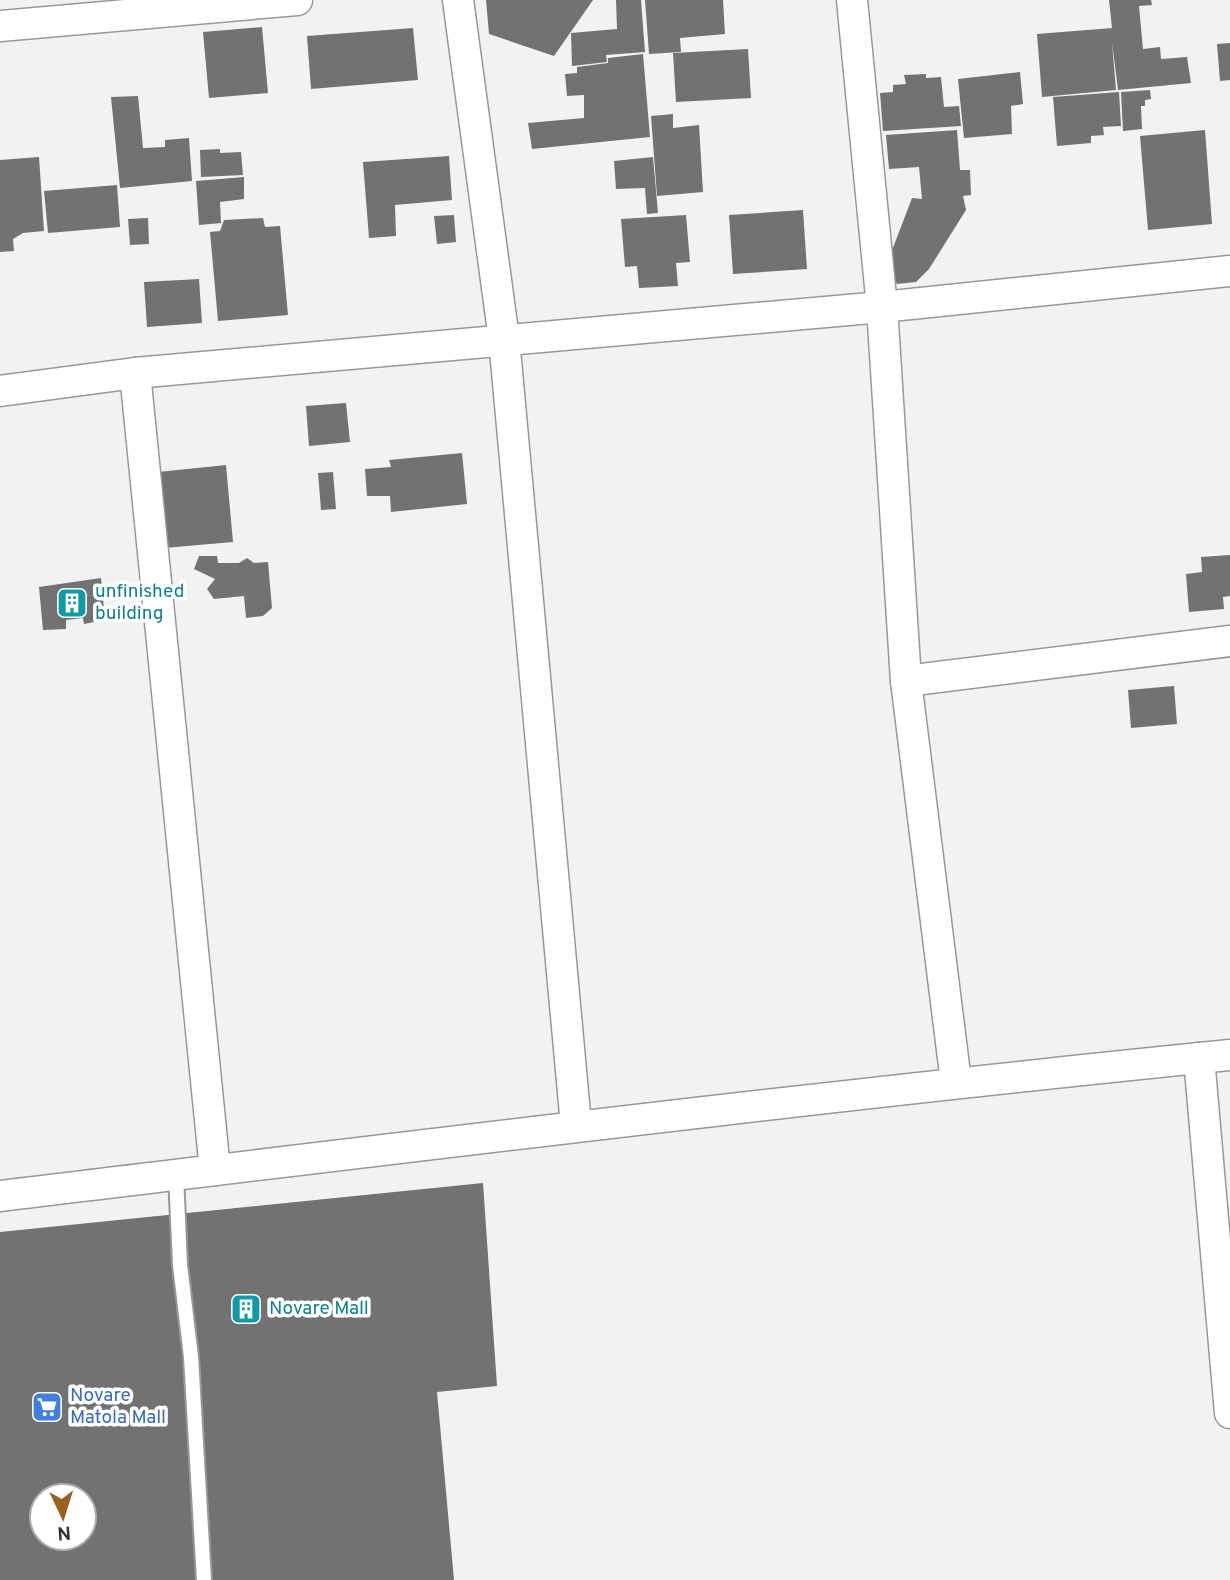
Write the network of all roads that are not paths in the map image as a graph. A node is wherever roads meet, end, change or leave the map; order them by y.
1 (298, 0) edge
2 (458, 0) edge
3 (852, 0) edge
4 (0, 26) edge
5 (1230, 271) edge
6 (882, 307) junction
7 (504, 339) junction
8 (135, 373) junction
9 (0, 391) edge
10 (1230, 641) edge
11 (906, 681) junction
12 (1230, 1055) edge
13 (1199, 1058) junction
14 (956, 1082) junction
15 (576, 1125) junction
16 (215, 1170) junction
17 (176, 1175) junction
18 (0, 1195) edge
19 (1230, 1413) edge
20 (204, 1580) edge

1 - 4 street
2 - 7 street
3 - 6 street
5 - 6 street
6 - 7 street
6 - 11 street
7 - 8 street
7 - 15 street
8 - 9 street
8 - 16 street
10 - 11 street
11 - 14 street
12 - 13 street
13 - 14 street
13 - 19 street
14 - 15 street
15 - 16 street
16 - 17 street
17 - 18 street
17 - 20 lane

